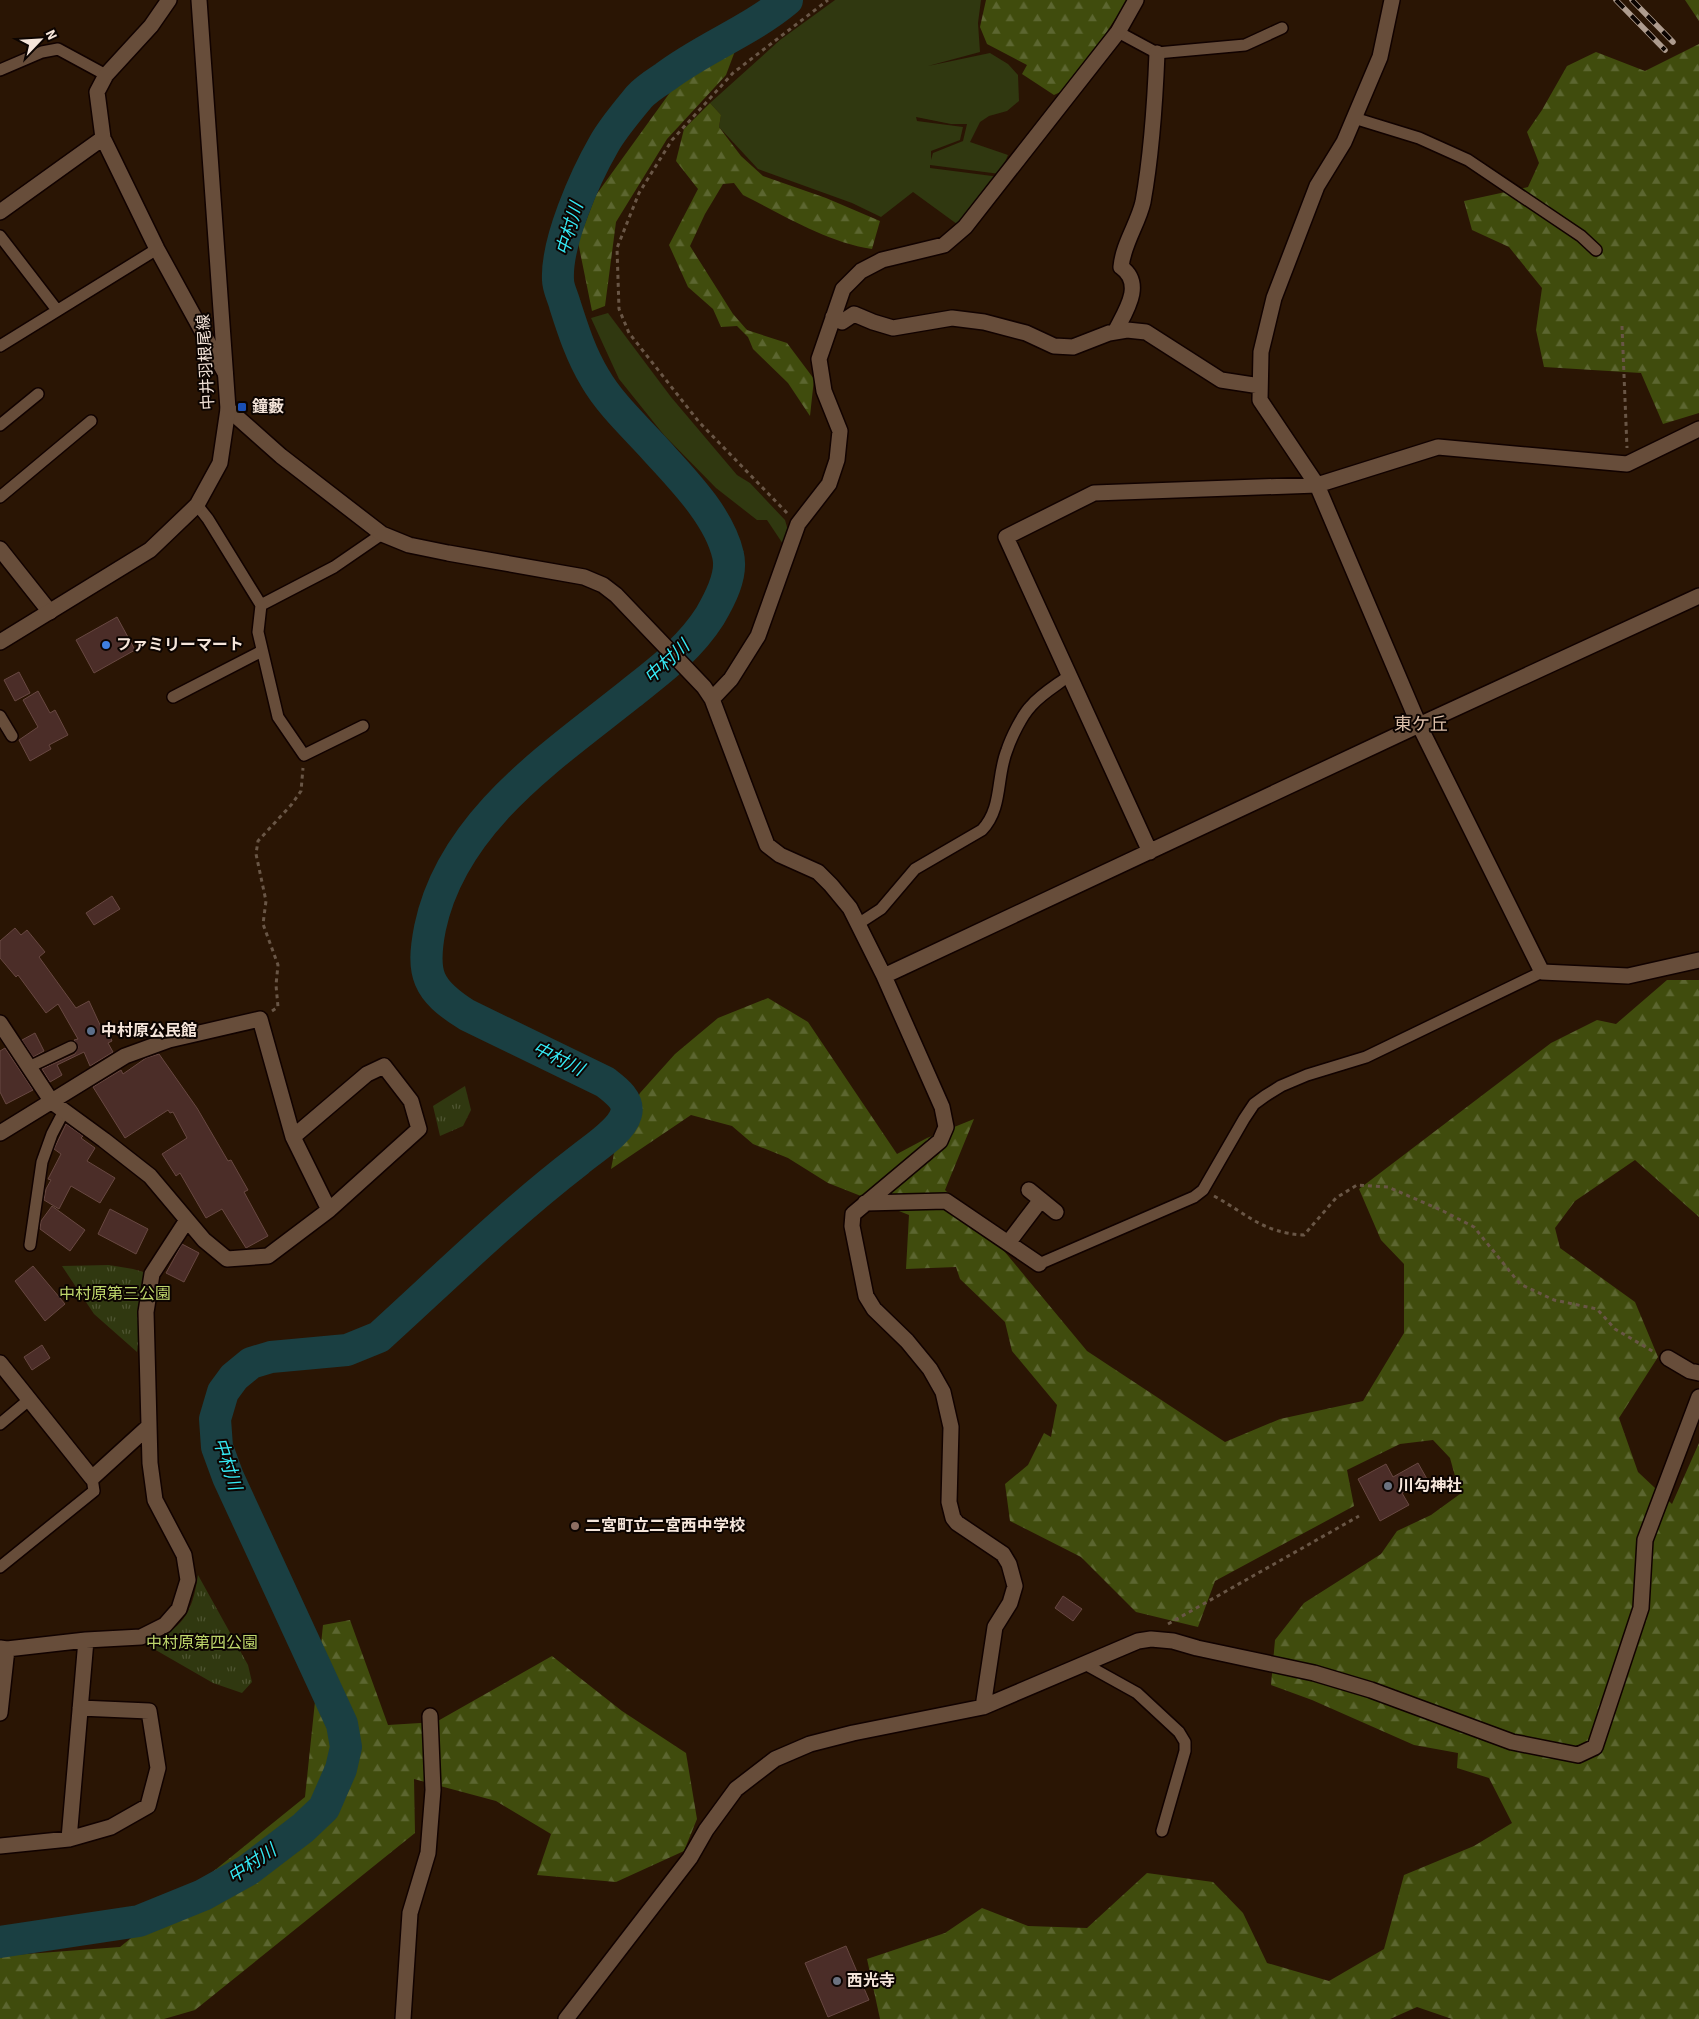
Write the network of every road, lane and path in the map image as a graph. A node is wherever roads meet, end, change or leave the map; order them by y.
1 (168, 0) edge
2 (199, 0) edge
3 (828, 0) edge
4 (1136, 0) edge
5 (1392, 0) edge
6 (1282, 28) dead end
7 (1118, 32) junction
8 (1158, 53) junction
9 (0, 70) edge
10 (106, 75) junction
11 (1354, 118) junction
12 (103, 138) junction
13 (0, 212) edge
14 (0, 236) edge
15 (157, 249) junction
16 (1596, 250) dead end
17 (57, 310) junction
18 (833, 317) junction
19 (1622, 326) dead end
20 (1115, 332) junction
21 (0, 346) edge
22 (225, 373) junction
23 (1260, 386) junction
24 (38, 394) dead end
25 (228, 409) junction
26 (91, 421) dead end
27 (0, 425) edge
28 (1699, 430) edge
29 (1628, 464) junction
30 (1316, 485) junction
31 (0, 497) edge
32 (197, 505) junction
33 (798, 524) junction
34 (382, 534) junction
35 (0, 549) edge
36 (1699, 596) edge
37 (261, 605) junction
38 (50, 612) junction
39 (0, 642) edge
40 (262, 651) junction
41 (1070, 675) junction
42 (708, 693) junction
43 (173, 697) dead end
44 (0, 716) edge
45 (1419, 725) junction
46 (363, 726) dead end
47 (12, 736) dead end
48 (304, 755) junction
49 (1150, 852) junction
50 (858, 924) junction
51 (1699, 960) edge
52 (1542, 972) junction
53 (884, 976) junction
54 (260, 1019) junction
55 (0, 1023) edge
56 (71, 1048) dead end
57 (29, 1067) junction
58 (52, 1102) junction
59 (64, 1111) junction
60 (0, 1133) edge
61 (293, 1138) junction
62 (1029, 1190) dead end
63 (1203, 1190) junction
64 (1040, 1200) junction
65 (865, 1203) junction
66 (329, 1210) junction
67 (1056, 1212) dead end
68 (187, 1220) junction
69 (1008, 1243) junction
70 (30, 1245) dead end
71 (1038, 1264) joint
72 (1668, 1358) joint
73 (0, 1363) edge
74 (1699, 1374) edge
75 (1699, 1397) edge
76 (30, 1399) junction
77 (0, 1424) edge
78 (148, 1427) junction
79 (92, 1478) junction
80 (1359, 1516) dead end
81 (0, 1567) edge
82 (1163, 1627) dead end
83 (86, 1640) junction
84 (4, 1648) edge
85 (1084, 1663) junction
86 (983, 1707) junction
87 (80, 1708) junction
88 (0, 1714) edge
89 (430, 1716) dead end
90 (1162, 1831) dead end
91 (69, 1839) junction
92 (0, 1846) edge
93 (403, 2019) edge
94 (566, 2019) edge

1 - 10 street
2 - 22 street, 中井羽根尾線
3 - 33 path
4 - 7 street
5 - 11 street
6 - 8 lane
7 - 8 lane
7 - 18 street
8 - 20 street
9 - 10 lane
10 - 12 street
11 - 16 lane
11 - 23 street
12 - 13 street
12 - 15 street
14 - 17 lane
15 - 17 lane
15 - 22 street
17 - 21 lane
18 - 20 street
18 - 33 street
19 - 29 path
20 - 23 street
22 - 25 street, 中井羽根尾線
23 - 30 street
24 - 27 lane
25 - 32 street, 中井羽根尾線
25 - 34 street
26 - 31 lane
28 - 29 street
29 - 30 street
30 - 41 street
30 - 45 street
32 - 37 lane
32 - 38 street, 中井羽根尾線
33 - 42 street
34 - 37 lane
34 - 42 street
35 - 38 street
36 - 45 street
37 - 40 lane
38 - 39 street, 中井羽根尾線
40 - 43 lane
40 - 48 lane
41 - 49 street
41 - 50 lane
42 - 50 street
44 - 47 lane
45 - 49 street
45 - 52 street
46 - 48 lane
48 - 54 path
49 - 53 street
50 - 53 street
51 - 52 street
52 - 63 lane
53 - 65 street
54 - 58 street
54 - 61 street
55 - 57 street
56 - 57 lane
57 - 58 street
58 - 59 street
58 - 60 street
59 - 68 street
59 - 70 lane
61 - 66 street
61 - 66 street
62 - 64 street
63 - 71 lane
63 - 72 path
64 - 67 street
64 - 69 street
65 - 69 street
65 - 86 street
66 - 68 street
68 - 78 street
69 - 71 street
72 - 74 street
73 - 76 street
75 - 85 street
76 - 77 lane
76 - 79 street
78 - 79 street
78 - 83 street
79 - 81 lane
80 - 82 path
83 - 84 street
83 - 87 street
84 - 88 street
85 - 86 street
85 - 90 lane
86 - 94 street
87 - 91 street
87 - 91 street
89 - 93 street
91 - 92 street

